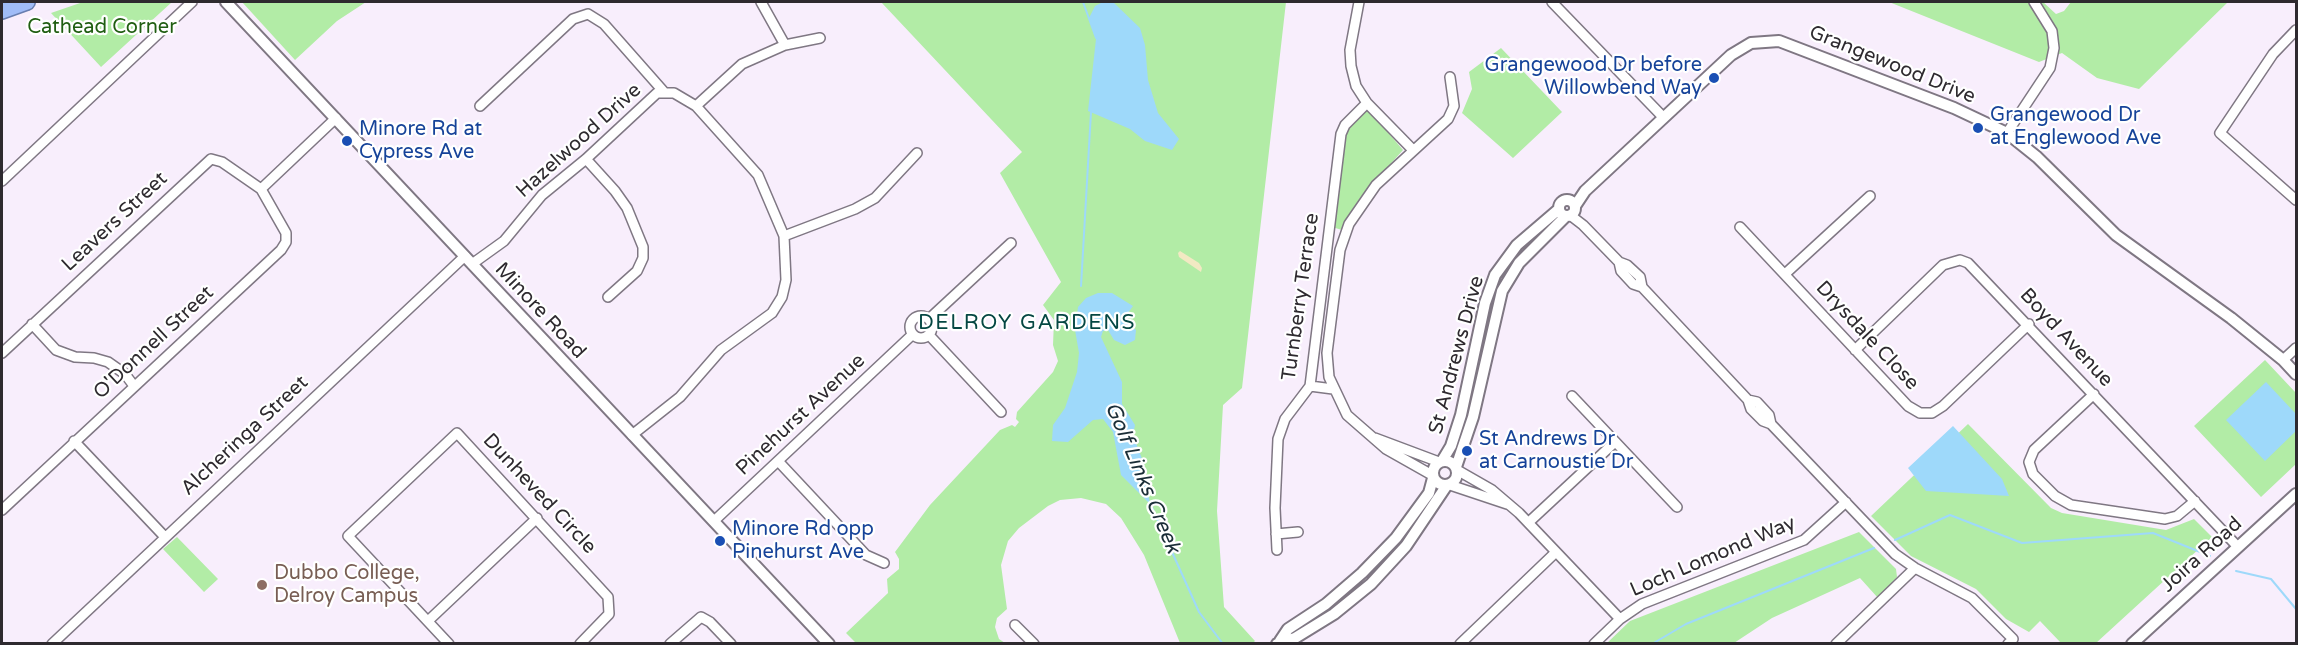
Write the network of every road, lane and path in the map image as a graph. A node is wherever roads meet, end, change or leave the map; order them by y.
1 (27, 2) edge
2 (192, 2) edge
3 (226, 2) edge
4 (761, 2) edge
5 (1359, 2) edge
6 (1552, 2) edge
7 (2034, 2) edge
8 (2, 10) edge
9 (2296, 30) edge
10 (820, 38) dead end
11 (784, 45) junction
12 (1450, 76) dead end
13 (664, 92) junction
14 (1367, 103) junction
15 (480, 106) dead end
16 (696, 106) junction
17 (1663, 117) junction
18 (336, 118) junction
19 (2007, 134) junction
20 (1413, 150) junction
21 (917, 153) dead end
22 (586, 159) junction
23 (2, 181) edge
24 (261, 189) junction
25 (1870, 196) dead end
26 (2296, 200) edge
27 (1569, 210) junction
28 (1740, 227) dead end
29 (784, 236) junction
30 (1011, 243) dead end
31 (468, 260) junction
32 (1785, 274) junction
33 (608, 297) dead end
34 (929, 319) junction
35 (32, 324) junction
36 (2029, 324) junction
37 (913, 334) junction
38 (929, 335) junction
39 (2296, 348) edge
40 (1855, 350) junction
41 (2, 352) edge
42 (2283, 360) junction
43 (2296, 374) edge
44 (134, 386) junction
45 (1310, 386) junction
46 (1333, 388) junction
47 (2094, 394) junction
48 (1572, 396) dead end
49 (1001, 412) dead end
50 (632, 435) junction
51 (1372, 437) junction
52 (74, 441) junction
53 (1615, 442) junction
54 (778, 461) junction
55 (1441, 462) junction
56 (1456, 469) junction
57 (1433, 477) junction
58 (1449, 485) junction
59 (2296, 494) edge
60 (2195, 501) junction
61 (1846, 502) junction
62 (1509, 504) junction
63 (1677, 507) dead end
64 (2, 510) edge
65 (537, 518) junction
66 (714, 521) junction
67 (1529, 522) junction
68 (1298, 532) dead end
69 (1276, 534) junction
70 (165, 536) junction
71 (2238, 547) junction
72 (1277, 550) dead end
73 (1556, 552) junction
74 (884, 563) dead end
75 (1915, 568) junction
76 (1620, 619) junction
77 (428, 621) junction
78 (1015, 625) dead end
79 (584, 642) edge
80 (1278, 642) edge
81 (51, 644) edge
82 (449, 644) edge
83 (670, 644) edge
84 (731, 644) edge
85 (829, 644) edge
86 (1034, 644) edge
87 (1460, 644) edge
88 (1594, 644) edge
89 (1836, 644) edge
90 (2008, 644) edge
91 (2132, 644) edge

1 - 8 highway
2 - 23 street
3 - 18 street, Minore Road
4 - 11 street
5 - 14 street
6 - 17 street
7 - 19 street
9 - 26 street
10 - 11 street
11 - 16 street
12 - 20 street
13 - 15 street
13 - 16 street, Hazelwood Drive
13 - 22 street, Hazelwood Drive
14 - 20 street
14 - 45 street, Turnberry Terrace
16 - 29 street, Hazelwood Drive
17 - 19 street, Grangewood Drive
17 - 27 street, Grangewood Drive
18 - 24 street
18 - 31 street, Minore Road
19 - 42 street, Grangewood Drive
20 - 46 street
21 - 29 street
22 - 31 street, Hazelwood Drive
22 - 33 street
24 - 35 street, Leavers Street
24 - 44 street, O'Donnell Street
25 - 32 street
27 - 55 street, St Andrews Drive
27 - 56 street, St Andrews Drive
27 - 61 street
28 - 32 street, Drysdale Close
29 - 50 street, Hazelwood Drive
30 - 34 street
31 - 50 street, Minore Road
31 - 70 street, Alcheringa Street
32 - 40 street, Drysdale Close
34 - 37 street
34 - 38 street
35 - 41 street, Leavers Street
35 - 44 street
36 - 40 street, Drysdale Close
36 - 40 street, Boyd Avenue
36 - 47 street, Boyd Avenue
37 - 38 street
37 - 54 street, Pinehurst Avenue
38 - 49 street
39 - 42 street
42 - 43 street, Grangewood Drive
44 - 52 street, O'Donnell Street
45 - 46 street
45 - 69 street, Turnberry Terrace
46 - 51 street
47 - 60 street, Boyd Avenue
47 - 60 street
48 - 53 street
50 - 66 street, Minore Road
51 - 55 street
51 - 57 street
52 - 64 street, O'Donnell Street
52 - 70 street
53 - 63 street
53 - 67 street
54 - 66 street, Pinehurst Avenue
54 - 74 street
55 - 56 street
55 - 57 street
56 - 58 street
56 - 62 street
57 - 58 street
57 - 80 street
58 - 62 street
58 - 80 street
59 - 71 street, Joira Road
60 - 71 street, Boyd Avenue
61 - 75 street
61 - 76 street, Loch Lomond Way
62 - 67 street
65 - 77 street
65 - 77 street, Dunheved Circle
65 - 79 street, Dunheved Circle
66 - 85 street, Minore Road
67 - 73 street
68 - 69 street
69 - 72 street, Turnberry Terrace
70 - 81 street, Alcheringa Street
71 - 91 street, Joira Road
73 - 76 street
73 - 87 street
75 - 89 street
75 - 90 street
76 - 88 street, Loch Lomond Way
77 - 82 street, Dunheved Circle
78 - 86 street
83 - 84 street

